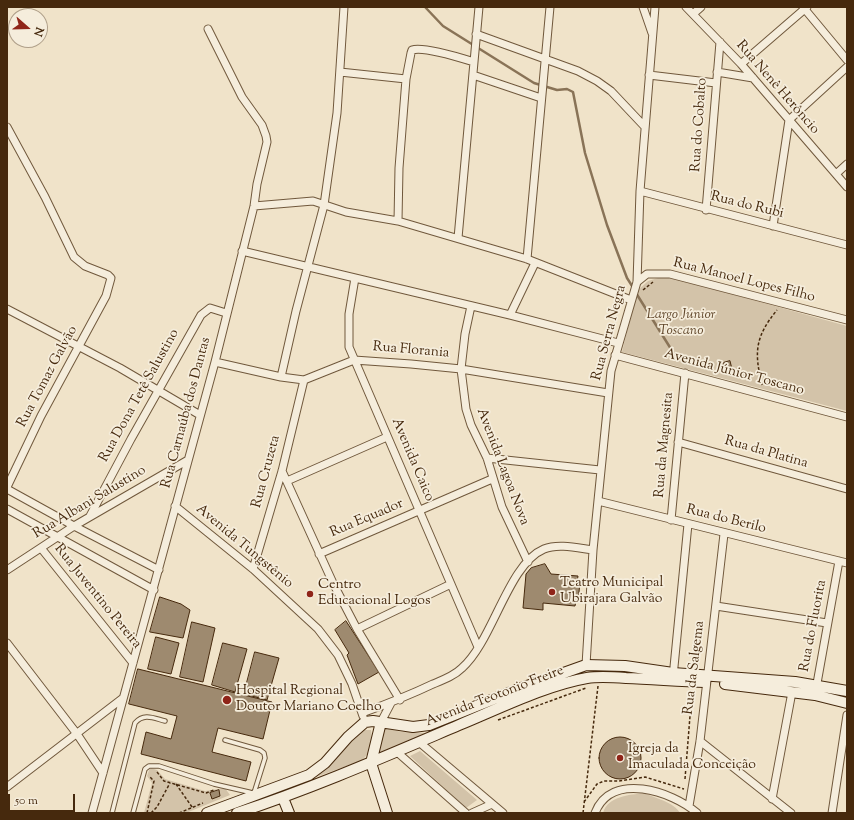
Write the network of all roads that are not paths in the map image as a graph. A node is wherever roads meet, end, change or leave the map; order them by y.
1 (344, 7) edge
2 (479, 7) edge
3 (550, 7) edge
4 (643, 7) edge
5 (655, 7) edge
6 (686, 7) edge
7 (701, 7) edge
8 (805, 8) edge
9 (693, 14) junction
10 (208, 29) dead end
11 (476, 34) junction
12 (652, 35) junction
13 (720, 42) junction
14 (545, 59) junction
15 (847, 60) edge
16 (474, 62) junction
17 (741, 64) junction
18 (847, 67) edge
19 (340, 72) junction
20 (717, 72) junction
21 (473, 75) junction
22 (649, 75) junction
23 (753, 78) junction
24 (406, 79) junction
25 (716, 83) junction
26 (541, 98) junction
27 (789, 120) junction
28 (7, 127) edge
29 (645, 127) junction
30 (847, 164) edge
31 (836, 174) junction
32 (847, 188) edge
33 (640, 191) junction
34 (324, 204) junction
35 (254, 206) junction
36 (706, 210) junction
37 (398, 221) junction
38 (772, 226) junction
39 (458, 238) junction
40 (847, 245) edge
41 (242, 251) junction
42 (527, 259) junction
43 (535, 263) junction
44 (307, 266) junction
45 (355, 278) junction
46 (637, 282) junction
47 (631, 300) junction
48 (471, 306) junction
49 (7, 309) edge
50 (226, 313) junction
51 (510, 315) junction
52 (847, 320) edge
53 (618, 343) junction
54 (79, 347) junction
55 (615, 355) junction
56 (354, 360) junction
57 (215, 362) junction
58 (461, 369) junction
59 (685, 372) junction
60 (280, 377) junction
61 (304, 380) junction
62 (158, 392) junction
63 (608, 393) junction
64 (200, 415) junction
65 (847, 417) edge
66 (387, 437) junction
67 (678, 442) junction
68 (486, 458) junction
69 (188, 460) junction
70 (600, 470) junction
71 (282, 471) junction
72 (492, 479) junction
73 (287, 481) junction
74 (7, 488) edge
75 (847, 489) edge
76 (598, 501) junction
77 (175, 506) junction
78 (7, 509) edge
79 (420, 511) junction
80 (90, 516) junction
81 (671, 520) junction
82 (688, 524) junction
83 (74, 526) junction
84 (724, 534) junction
85 (56, 538) junction
86 (41, 548) junction
87 (593, 550) junction
88 (319, 554) junction
89 (528, 562) junction
90 (843, 562) edge
91 (253, 569) junction
92 (7, 570) edge
93 (159, 570) junction
94 (451, 584) junction
95 (154, 590) junction
96 (716, 606) junction
97 (827, 623) junction
98 (358, 629) junction
99 (7, 643) edge
100 (478, 647) junction
101 (133, 662) junction
102 (586, 665) junction
103 (673, 677) junction
104 (706, 679) junction
105 (816, 685) junction
106 (847, 691) edge
107 (792, 692) junction
108 (815, 695) junction
109 (123, 698) junction
110 (400, 700) junction
111 (391, 703) junction
112 (847, 703) edge
113 (494, 710) junction
114 (847, 715) edge
115 (364, 717) junction
116 (165, 721) dead end
117 (381, 722) junction
118 (77, 734) junction
119 (225, 740) dead end
120 (700, 741) junction
121 (419, 742) junction
122 (397, 752) junction
123 (371, 763) junction
124 (839, 769) junction
125 (847, 770) edge
126 (103, 773) junction
127 (7, 786) edge
128 (278, 786) junction
129 (256, 794) junction
130 (283, 798) junction
131 (772, 800) junction
132 (492, 804) junction
133 (689, 806) junction
134 (92, 813) edge
135 (112, 813) edge
136 (133, 813) edge
137 (207, 813) edge
138 (237, 813) edge
139 (289, 813) edge
140 (387, 813) edge
141 (466, 813) edge
142 (472, 813) edge
143 (503, 813) edge
144 (595, 813) edge
145 (697, 813) edge
146 (791, 813) edge
147 (832, 813) edge

1 - 19 street
2 - 11 street
3 - 14 street
4 - 12 street
5 - 12 street, Rua Serra Negra
6 - 9 street, Rua Nenê Herôncio
7 - 9 street
8 - 15 street
8 - 17 street
9 - 13 street, Rua Nenê Herôncio
10 - 35 street, Rua Carnaúba dos Dantas
11 - 14 street
11 - 16 street
12 - 22 street, Rua Serra Negra
13 - 17 street, Rua Nenê Herôncio
13 - 20 street, Rua do Cobalto
14 - 26 street
14 - 29 street
16 - 21 street
16 - 24 street
17 - 23 street, Rua Nenê Herôncio
18 - 27 street
19 - 24 street
19 - 34 street
20 - 23 street
20 - 25 street, Rua do Cobalto
21 - 26 street
21 - 39 street
22 - 25 street
22 - 29 street, Rua Serra Negra
23 - 27 street, Rua Nenê Herôncio
24 - 37 street
25 - 36 street, Rua do Cobalto
26 - 42 street
27 - 31 street, Rua Nenê Herôncio
27 - 38 street
28 - 54 street, Rua Tomaz Galvão
29 - 33 street, Rua Serra Negra
30 - 31 street
31 - 32 street, Rua Nenê Herôncio
33 - 36 street, Rua do Rubi
33 - 46 street, Rua Serra Negra
34 - 35 street
34 - 37 street
34 - 44 street
35 - 41 street, Rua Carnaúba dos Dantas
36 - 38 street, Rua do Rubi
37 - 39 street
38 - 40 street, Rua do Rubi
39 - 42 street
41 - 44 street
41 - 50 street, Rua Carnaúba dos Dantas
42 - 43 street
43 - 47 street
43 - 51 street
44 - 45 street
44 - 60 street
45 - 48 street
45 - 56 street, Avenida Caico
46 - 47 street, Rua Serra Negra
46 - 52 street, Rua Manoel Lopes Filho
47 - 53 street, Rua Serra Negra
48 - 51 street
48 - 58 street, Avenida Lagoa Nova
49 - 54 street
50 - 57 street, Rua Carnaúba dos Dantas
50 - 62 street, Rua Dona Tetê Salustino
51 - 53 street
53 - 55 street, Rua Serra Negra
54 - 62 street
54 - 74 street, Rua Tomaz Galvão
55 - 59 street, Avenida Júnior Toscano
55 - 63 street, Rua Serra Negra
56 - 58 street, Rua Florania
56 - 61 street, Rua Florania
56 - 66 street, Avenida Caico
57 - 60 street, Rua Florania
57 - 64 street, Rua Carnaúba dos Dantas
58 - 63 street, Rua Florania
58 - 68 street, Avenida Lagoa Nova
59 - 65 street, Avenida Júnior Toscano
59 - 67 street, Rua da Magnesita
60 - 61 street, Rua Florania
61 - 71 street, Rua Cruzeta
62 - 64 street
62 - 80 street, Rua Dona Tetê Salustino
63 - 70 street, Rua Serra Negra
64 - 69 street, Rua Carnaúba dos Dantas
66 - 73 street
66 - 79 street, Avenida Caico
67 - 75 street, Rua da Platina
67 - 81 street, Rua da Magnesita
68 - 70 street
68 - 72 street, Avenida Lagoa Nova
69 - 77 street, Rua Carnaúba dos Dantas
69 - 80 street, Rua Albani Salustino
70 - 76 street, Rua Serra Negra
71 - 73 street
71 - 91 street, Rua Cruzeta
72 - 79 street, Rua Equador
72 - 89 street, Avenida Lagoa Nova
73 - 88 street
74 - 83 street
76 - 81 street, Rua do Berilo
76 - 87 street, Rua Serra Negra
77 - 91 street, Avenida Tungstênio
77 - 93 street, Rua Carnaúba dos Dantas
78 - 85 street
79 - 88 street, Rua Equador
79 - 94 street, Avenida Caico
80 - 83 street, Rua Albani Salustino
81 - 82 street, Rua do Berilo
82 - 84 street, Rua do Berilo
82 - 103 street
83 - 85 street, Rua Albani Salustino
83 - 93 street
84 - 90 street, Rua do Berilo
84 - 96 street, Rua da Salgema
85 - 86 street, Rua Albani Salustino
85 - 95 street
86 - 92 street, Rua Albani Salustino
86 - 101 street, Rua Juventino Pereira
87 - 89 street
87 - 102 street, Rua Serra Negra
88 - 98 street
89 - 100 street
90 - 97 street, Rua do Fluorita
91 - 115 street, Avenida Tungstênio
93 - 95 street, Rua Carnaúba dos Dantas
94 - 98 street
94 - 100 street, Avenida Caico
95 - 101 street, Rua Carnaúba dos Dantas
96 - 97 street
96 - 104 street, Rua da Salgema
97 - 105 street, Rua do Fluorita
98 - 110 street
99 - 118 street
100 - 110 street
101 - 109 street, Rua Carnaúba dos Dantas
102 - 103 street, Avenida Teotonio Freire
102 - 113 street, Avenida Teotonio Freire
103 - 104 street, Avenida Teotonio Freire
103 - 113 street, Avenida Teotonio Freire
104 - 105 street, Avenida Teotonio Freire
104 - 107 street, Avenida Teotonio Freire
104 - 120 street, Rua da Salgema
105 - 106 street, Avenida Teotonio Freire
105 - 108 street, Rua do Fluorita
107 - 108 street, Avenida Teotonio Freire
107 - 131 street
108 - 112 street, Avenida Teotonio Freire
109 - 118 street
109 - 126 street, Rua Carnaúba dos Dantas
110 - 111 street
111 - 115 street
111 - 117 street
113 - 117 street, Avenida Teotonio Freire
113 - 121 street, Avenida Teotonio Freire
114 - 124 street
115 - 117 street, Avenida Teotonio Freire
115 - 128 street
116 - 135 lane
117 - 123 street
118 - 126 street
118 - 127 street
119 - 129 lane
120 - 131 street
120 - 133 street, Rua da Salgema
121 - 122 street, Avenida Teotonio Freire
121 - 132 street
122 - 123 street, Avenida Teotonio Freire
122 - 141 street
123 - 130 street, Avenida Teotonio Freire
123 - 140 street
124 - 125 street
124 - 147 street
126 - 134 street, Rua Carnaúba dos Dantas
128 - 129 street
128 - 130 street
129 - 136 lane
129 - 137 street
130 - 138 street, Avenida Teotonio Freire
130 - 139 street
131 - 146 street
132 - 142 street
132 - 143 street
133 - 144 street
133 - 145 street

